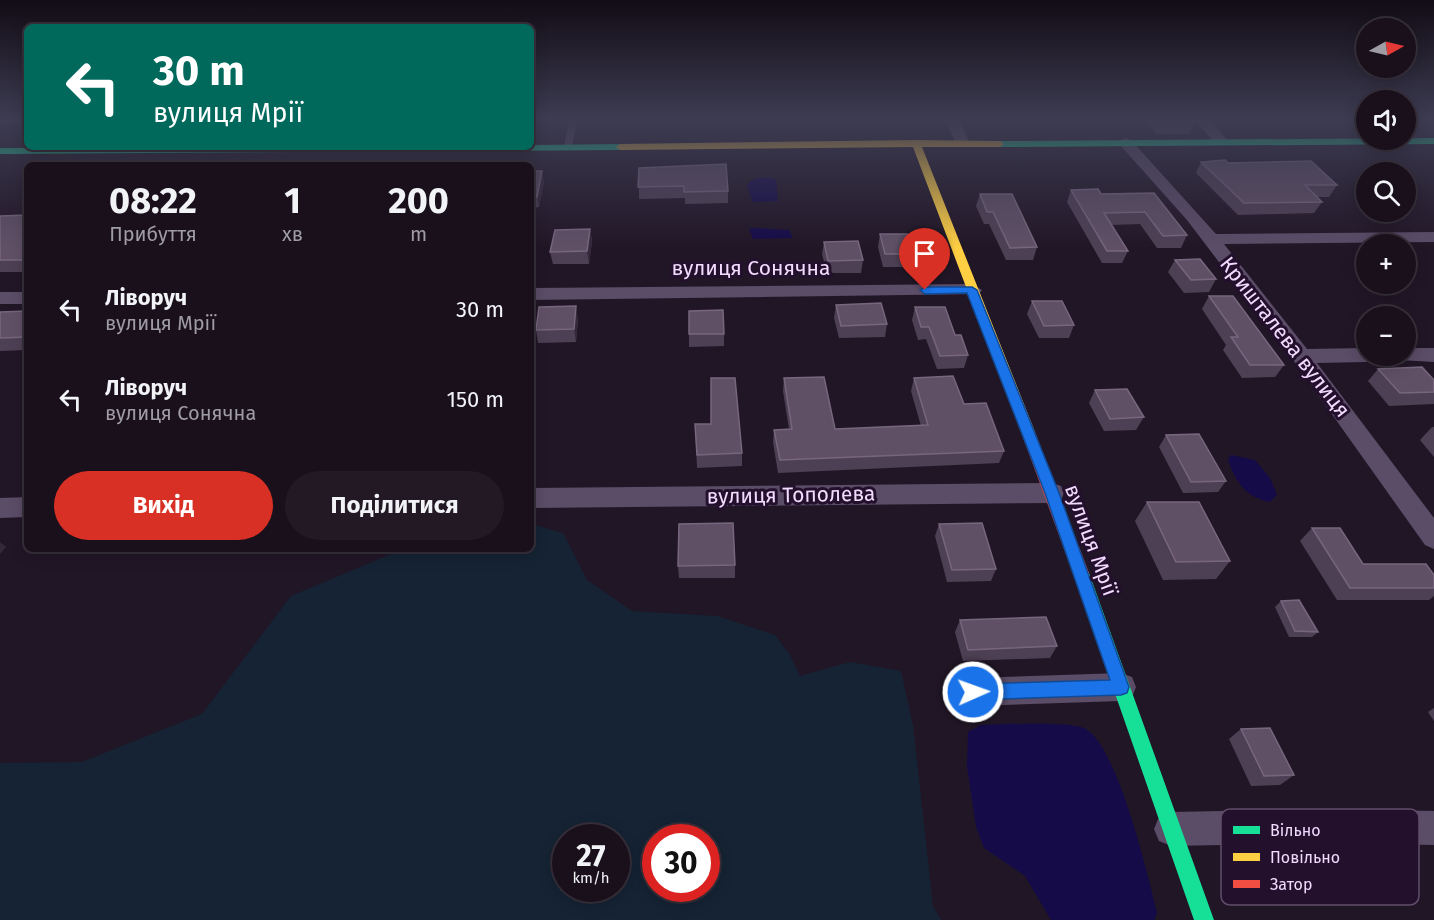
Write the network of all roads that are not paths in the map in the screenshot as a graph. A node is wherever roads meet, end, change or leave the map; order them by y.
1 (924, 163) edge
2 (1144, 163) edge
3 (1434, 237) edge
4 (1210, 239) junction
5 (972, 290) junction
6 (534, 294) edge
7 (0, 298) edge
8 (24, 298) edge
9 (1356, 355) edge
10 (1416, 355) edge
11 (1434, 355) edge
12 (1301, 356) junction
13 (1052, 493) junction
14 (534, 498) edge
15 (24, 507) edge
16 (0, 508) edge
17 (1426, 514) edge
18 (1434, 538) edge
19 (1121, 687) junction
20 (973, 692) dead end
21 (1221, 828) edge
22 (1419, 828) edge
23 (1434, 828) edge
24 (1171, 829) junction
25 (1204, 920) edge

1 - 5 street, вулиця Мрії
2 - 4 street, Кришталева вулиця
3 - 4 street
4 - 12 street, Кришталева вулиця
5 - 6 street, вулиця Сонячна
5 - 13 street, вулиця Мрії
7 - 8 street
9 - 12 street
10 - 11 street
12 - 17 street, Кришталева вулиця
13 - 14 street, вулиця Тополева
13 - 19 street, вулиця Мрії
15 - 16 street
17 - 18 street, Кришталева вулиця
19 - 20 street
19 - 24 street, вулиця Мрії
21 - 24 street
22 - 23 street
24 - 25 street, вулиця Мрії

